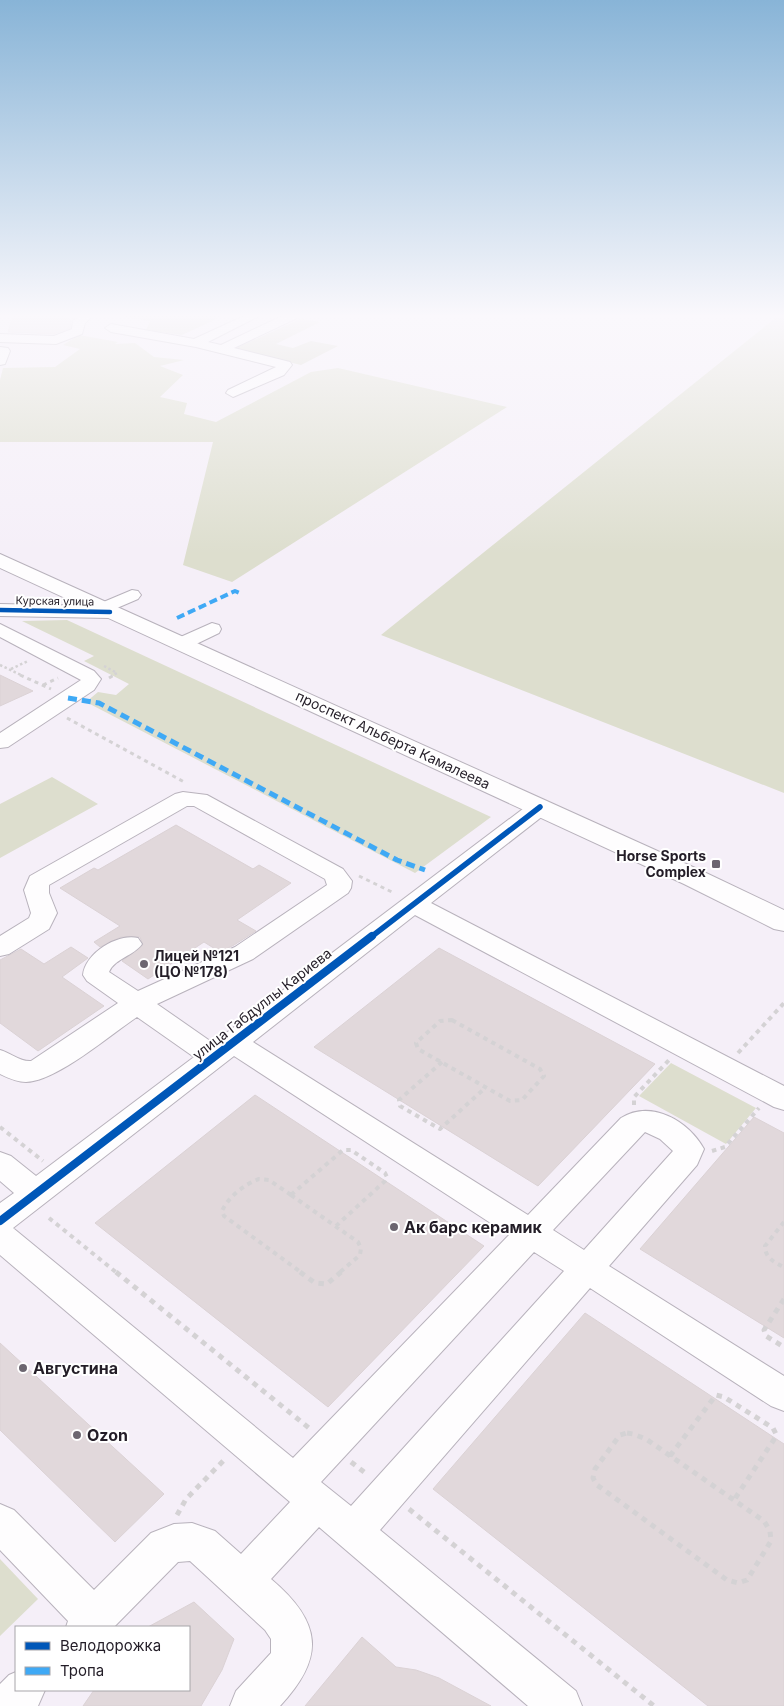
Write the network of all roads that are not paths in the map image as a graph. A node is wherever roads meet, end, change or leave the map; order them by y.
1 (0, 560) edge
2 (49, 584) junction
3 (132, 595) dead end
4 (0, 609) edge
5 (106, 610) junction
6 (212, 629) dead end
7 (3, 636) edge
8 (183, 643) junction
9 (5, 735) edge
10 (540, 806) junction
11 (404, 898) junction
12 (784, 922) edge
13 (129, 944) dead end
14 (0, 948) edge
15 (136, 1005) junction
16 (223, 1049) junction
17 (0, 1060) edge
18 (778, 1096) edge
19 (0, 1164) edge
20 (36, 1193) junction
21 (0, 1221) edge
22 (531, 1233) junction
23 (0, 1236) edge
24 (587, 1269) junction
25 (784, 1396) edge
26 (306, 1492) junction
27 (0, 1523) edge
28 (353, 1532) junction
29 (242, 1581) junction
30 (90, 1623) edge
31 (23, 1691) edge
32 (7, 1706) edge
33 (251, 1706) edge
34 (561, 1706) edge

1 - 2 main road, проспект Альберта Камалеева
2 - 4 street, Курская улица
2 - 5 main road, проспект Альберта Камалеева
3 - 5 street
4 - 5 street, Курская улица
5 - 8 main road, проспект Альберта Камалеева
6 - 8 street
7 - 9 street
8 - 10 main road, проспект Альберта Камалеева
10 - 11 street, улица Габдуллы Кариева
10 - 12 main road, проспект Альберта Камалеева
11 - 16 street, улица Габдуллы Кариева
11 - 18 street
13 - 15 street
14 - 15 street
15 - 16 street
15 - 17 street
16 - 20 street, улица Габдуллы Кариева
16 - 22 street
19 - 20 street
20 - 21 street, улица Габдуллы Кариева
22 - 24 street
22 - 24 street
22 - 26 street
23 - 26 street
24 - 25 street
24 - 28 street
26 - 28 street
26 - 29 street
27 - 30 street
28 - 34 street
29 - 30 street
29 - 33 street
31 - 32 street

